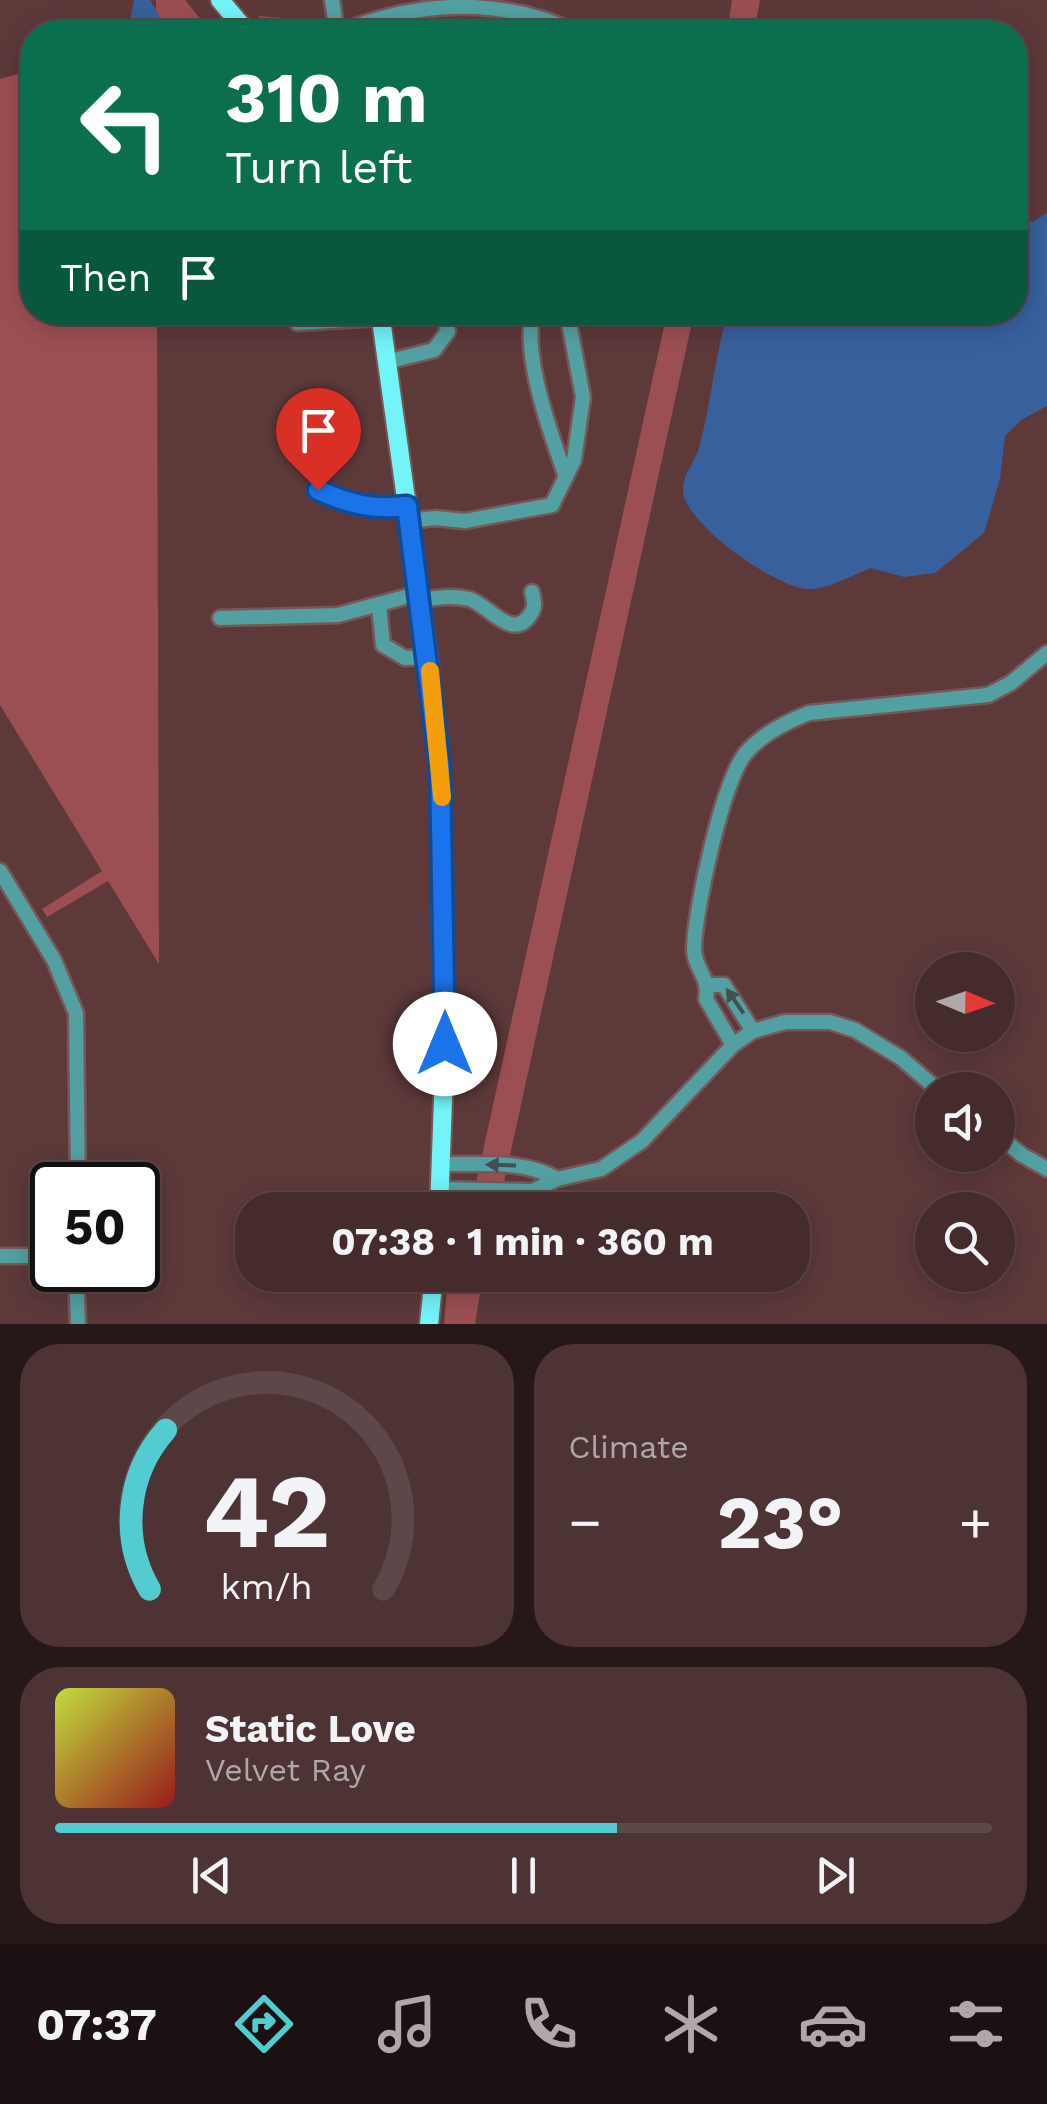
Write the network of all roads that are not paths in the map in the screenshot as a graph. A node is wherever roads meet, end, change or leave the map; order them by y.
1 (220, 0) edge
2 (238, 20) edge
3 (379, 20) edge
4 (541, 20) edge
5 (381, 325) edge
6 (447, 325) edge
7 (532, 325) edge
8 (569, 325) edge
9 (386, 362) junction
10 (566, 477) junction
11 (318, 490) dead end
12 (408, 513) junction
13 (532, 592) dead end
14 (420, 596) junction
15 (379, 606) junction
16 (220, 618) dead end
17 (1047, 653) edge
18 (428, 656) junction
19 (0, 871) edge
20 (708, 984) junction
21 (754, 1030) junction
22 (733, 1045) junction
23 (917, 1072) edge
24 (1015, 1150) edge
25 (78, 1162) edge
26 (442, 1164) junction
27 (1047, 1169) edge
28 (557, 1179) junction
29 (441, 1189) junction
30 (441, 1192) edge
31 (0, 1256) edge
32 (30, 1256) edge
33 (77, 1292) edge
34 (432, 1292) edge
35 (78, 1324) edge
36 (429, 1324) edge

1 - 2 main road
3 - 4 street
5 - 9 main road
6 - 9 street
7 - 10 street
8 - 10 street
9 - 12 main road
10 - 12 street
11 - 12 street
12 - 14 main road
13 - 14 street
14 - 15 street
14 - 18 main road
15 - 16 street
15 - 18 street
17 - 20 street
18 - 26 main road
19 - 25 street
21 -> 20 street
20 - 22 street
21 - 22 street
21 - 23 street
22 - 28 street
24 - 27 street
28 -> 26 street
26 - 29 main road
28 - 29 street
29 - 30 main road
31 - 32 street
33 - 35 street
34 - 36 main road

